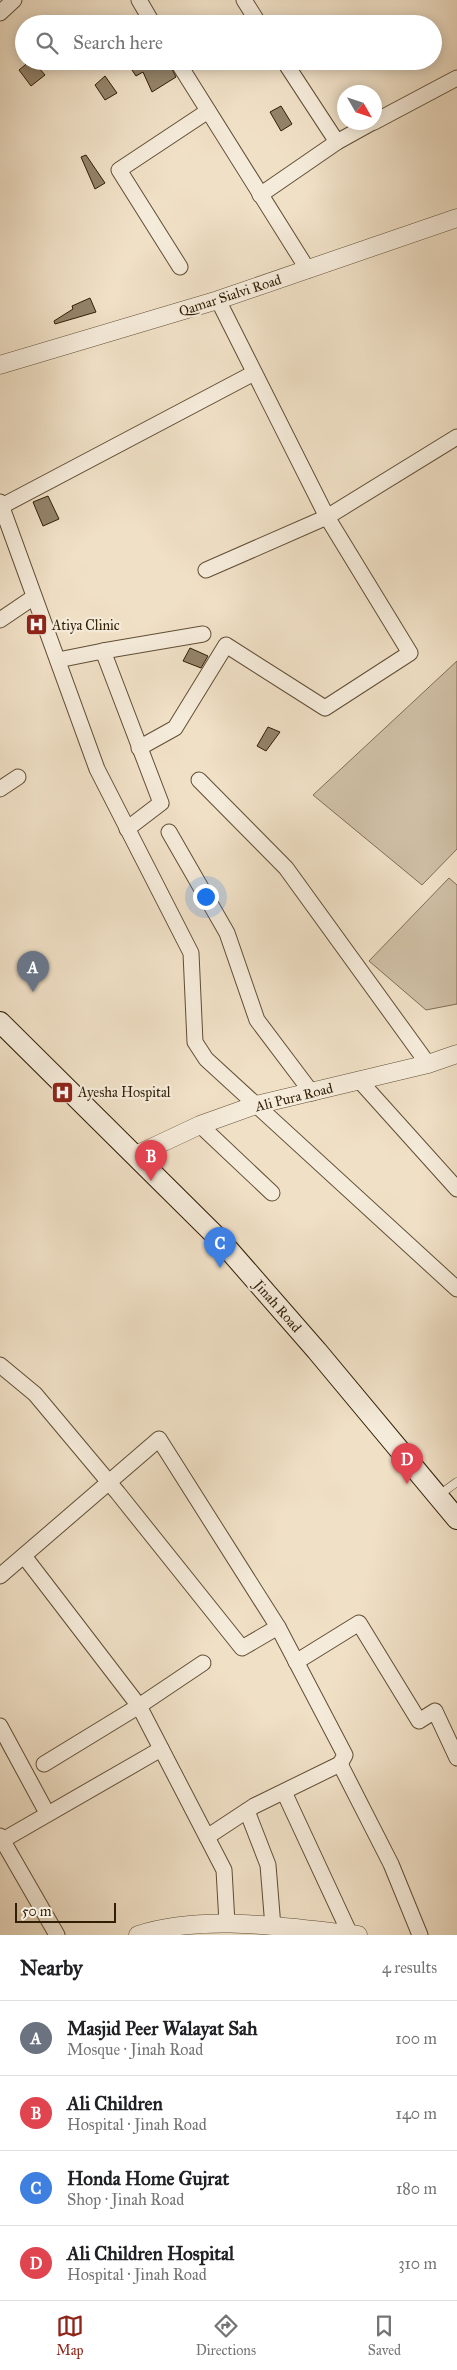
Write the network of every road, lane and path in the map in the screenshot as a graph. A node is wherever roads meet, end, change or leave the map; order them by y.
1 (14, 0) edge
2 (139, 0) edge
3 (244, 0) edge
4 (0, 14) edge
5 (148, 15) edge
6 (253, 15) edge
7 (183, 70) edge
8 (290, 70) edge
9 (457, 78) edge
10 (208, 111) junction
11 (382, 118) edge
12 (359, 130) edge
13 (337, 142) junction
14 (260, 195) junction
15 (457, 218) edge
16 (180, 267) dead end
17 (308, 270) junction
18 (218, 300) junction
19 (0, 365) edge
20 (254, 373) junction
21 (457, 437) edge
22 (1, 504) edge
23 (327, 517) junction
24 (206, 570) dead end
25 (34, 597) junction
26 (0, 620) edge
27 (203, 634) dead end
28 (103, 651) junction
29 (58, 660) junction
30 (139, 748) junction
31 (18, 777) dead end
32 (199, 780) dead end
33 (0, 789) edge
34 (127, 829) junction
35 (169, 832) dead end
36 (0, 1022) edge
37 (457, 1054) edge
38 (428, 1064) junction
39 (359, 1080) junction
40 (312, 1093) junction
41 (256, 1105) junction
42 (200, 1125) junction
43 (136, 1155) junction
44 (457, 1189) edge
45 (272, 1193) dead end
46 (457, 1289) edge
47 (3, 1372) edge
48 (457, 1482) edge
49 (110, 1483) junction
50 (439, 1495) junction
51 (457, 1506) edge
52 (457, 1519) edge
53 (24, 1556) junction
54 (0, 1576) edge
55 (278, 1627) junction
56 (296, 1662) junction
57 (203, 1663) dead end
58 (139, 1706) junction
59 (0, 1726) edge
60 (161, 1749) junction
61 (457, 1758) edge
62 (44, 1764) dead end
63 (340, 1764) junction
64 (284, 1792) junction
65 (247, 1811) junction
66 (47, 1813) junction
67 (207, 1837) junction
68 (1, 1838) edge
69 (227, 1923) junction
70 (273, 1927) junction
71 (57, 1935) edge
72 (138, 1935) edge
73 (354, 1935) edge
74 (420, 1935) edge

1 - 4 street
2 - 5 street
3 - 6 street
7 - 10 street
8 - 13 street
9 - 11 street
10 - 14 street
10 - 16 street
12 - 13 street
13 - 14 street
14 - 17 street
15 - 17 street, Qamar Sialvi Road
17 - 18 street, Qamar Sialvi Road
18 - 19 street, Qamar Sialvi Road
18 - 20 street
20 - 22 street
20 - 23 street
21 - 23 street
22 - 25 street
23 - 24 street
23 - 30 street
25 - 26 street
25 - 29 street
27 - 28 street
28 - 29 street
28 - 30 street
29 - 34 street
30 - 34 street
31 - 33 street
32 - 38 street
34 - 41 street
35 - 40 street
36 - 43 main road, Jinah Road
37 - 38 street, Ali Pura Road
38 - 39 street, Ali Pura Road
39 - 40 street, Ali Pura Road
39 - 44 street
40 - 41 street, Ali Pura Road
41 - 42 street, Ali Pura Road
41 - 46 street
42 - 43 street, Ali Pura Road
42 - 45 street
43 - 50 main road, Jinah Road
47 - 49 street
48 - 50 lane
49 - 53 street
49 - 55 street
49 - 55 street
50 - 51 street
50 - 52 main road, Jinah Road
53 - 54 street
53 - 58 street
55 - 56 street
56 - 61 street
56 - 63 street
57 - 58 street
58 - 60 street
58 - 62 street
59 - 66 street
60 - 66 street
60 - 67 street
63 - 64 street
63 - 74 street
64 - 65 street
64 - 73 street
65 - 67 street
65 - 70 street
66 - 68 street
67 - 69 street
68 - 71 street
69 - 70 street
69 - 72 street
70 - 73 street

